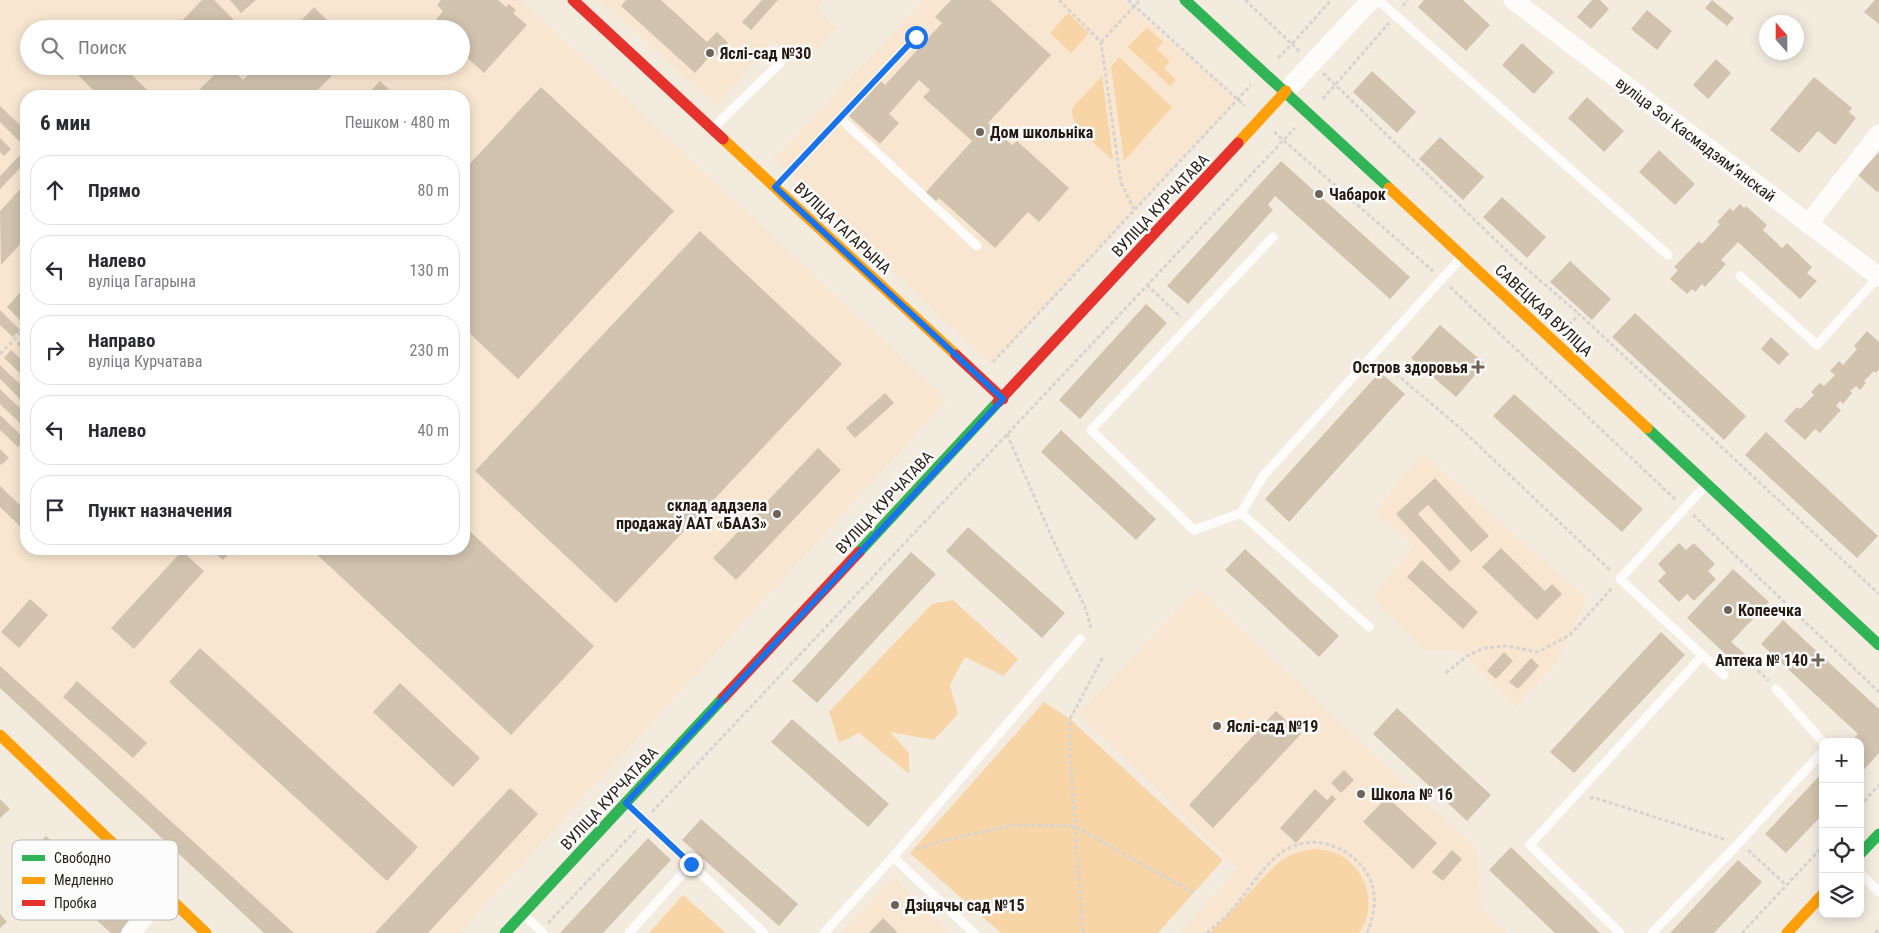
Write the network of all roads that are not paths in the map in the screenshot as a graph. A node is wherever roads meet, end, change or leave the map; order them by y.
1 (573, 0) edge
2 (1185, 0) edge
3 (1371, 0) edge
4 (1378, 0) edge
5 (1513, 0) edge
6 (916, 37) dead end
7 (780, 63) dead end
8 (1286, 91) junction
9 (840, 118) junction
10 (712, 129) junction
11 (1879, 134) edge
12 (775, 187) junction
13 (1808, 224) junction
14 (1273, 237) dead end
15 (976, 246) dead end
16 (1668, 255) dead end
17 (1462, 256) junction
18 (1740, 276) dead end
19 (1879, 277) edge
20 (1003, 399) junction
21 (1706, 484) junction
22 (1242, 513) junction
23 (1368, 628) dead end
24 (1080, 639) dead end
25 (1879, 645) edge
26 (1703, 655) junction
27 (1724, 675) dead end
28 (1776, 689) road end
29 (0, 734) edge
30 (1819, 738) edge
31 (1819, 755) edge
32 (626, 803) junction
33 (1879, 834) edge
34 (109, 840) edge
35 (1864, 850) edge
36 (893, 856) junction
37 (691, 864) junction
38 (1864, 877) edge
39 (1879, 892) edge
40 (1819, 898) edge
41 (178, 906) edge
42 (522, 914) junction
43 (142, 920) edge
44 (542, 932) edge
45 (131, 933) edge
46 (206, 933) edge
47 (505, 933) edge
48 (630, 933) edge
49 (764, 933) edge
50 (824, 933) edge
51 (974, 933) edge
52 (1620, 933) edge
53 (1652, 933) edge
54 (1786, 933) edge

1 - 10 street, ВУЛІЦА ГАГАРЫНА
2 - 8 street, САВЕЦКАЯ ВУЛІЦА
3 - 8 street
4 - 16 lane
5 - 13 street, вуліца Зоі Касмадзямʼянскай
6 - 9 lane
7 - 10 lane
8 - 17 street, САВЕЦКАЯ ВУЛІЦА
8 - 20 street, ВУЛІЦА КУРЧАТАВА
9 - 12 lane
9 - 15 lane
10 - 12 street, ВУЛІЦА ГАГАРЫНА
11 - 13 street
12 - 20 street, ВУЛІЦА ГАГАРЫНА
13 - 19 street, вуліца Зоі Касмадзямʼянскай
14 - 22 lane
17 - 21 street, САВЕЦКАЯ ВУЛІЦА
17 - 22 lane
18 - 19 lane
20 - 32 street, ВУЛІЦА КУРЧАТАВА
21 - 25 street, САВЕЦКАЯ ВУЛІЦА
21 - 26 lane
22 - 23 lane
24 - 36 lane
26 - 27 lane
26 - 52 lane
28 - 30 lane
29 - 34 street
31 - 53 lane
32 - 37 lane
32 - 42 street, ВУЛІЦА КУРЧАТАВА
33 - 35 street
36 - 50 lane
36 - 51 lane
37 - 48 lane
37 - 49 lane
38 - 39 lane
40 - 54 street
41 - 46 street
42 - 44 lane
42 - 47 street, ВУЛІЦА КУРЧАТАВА
43 - 45 street

